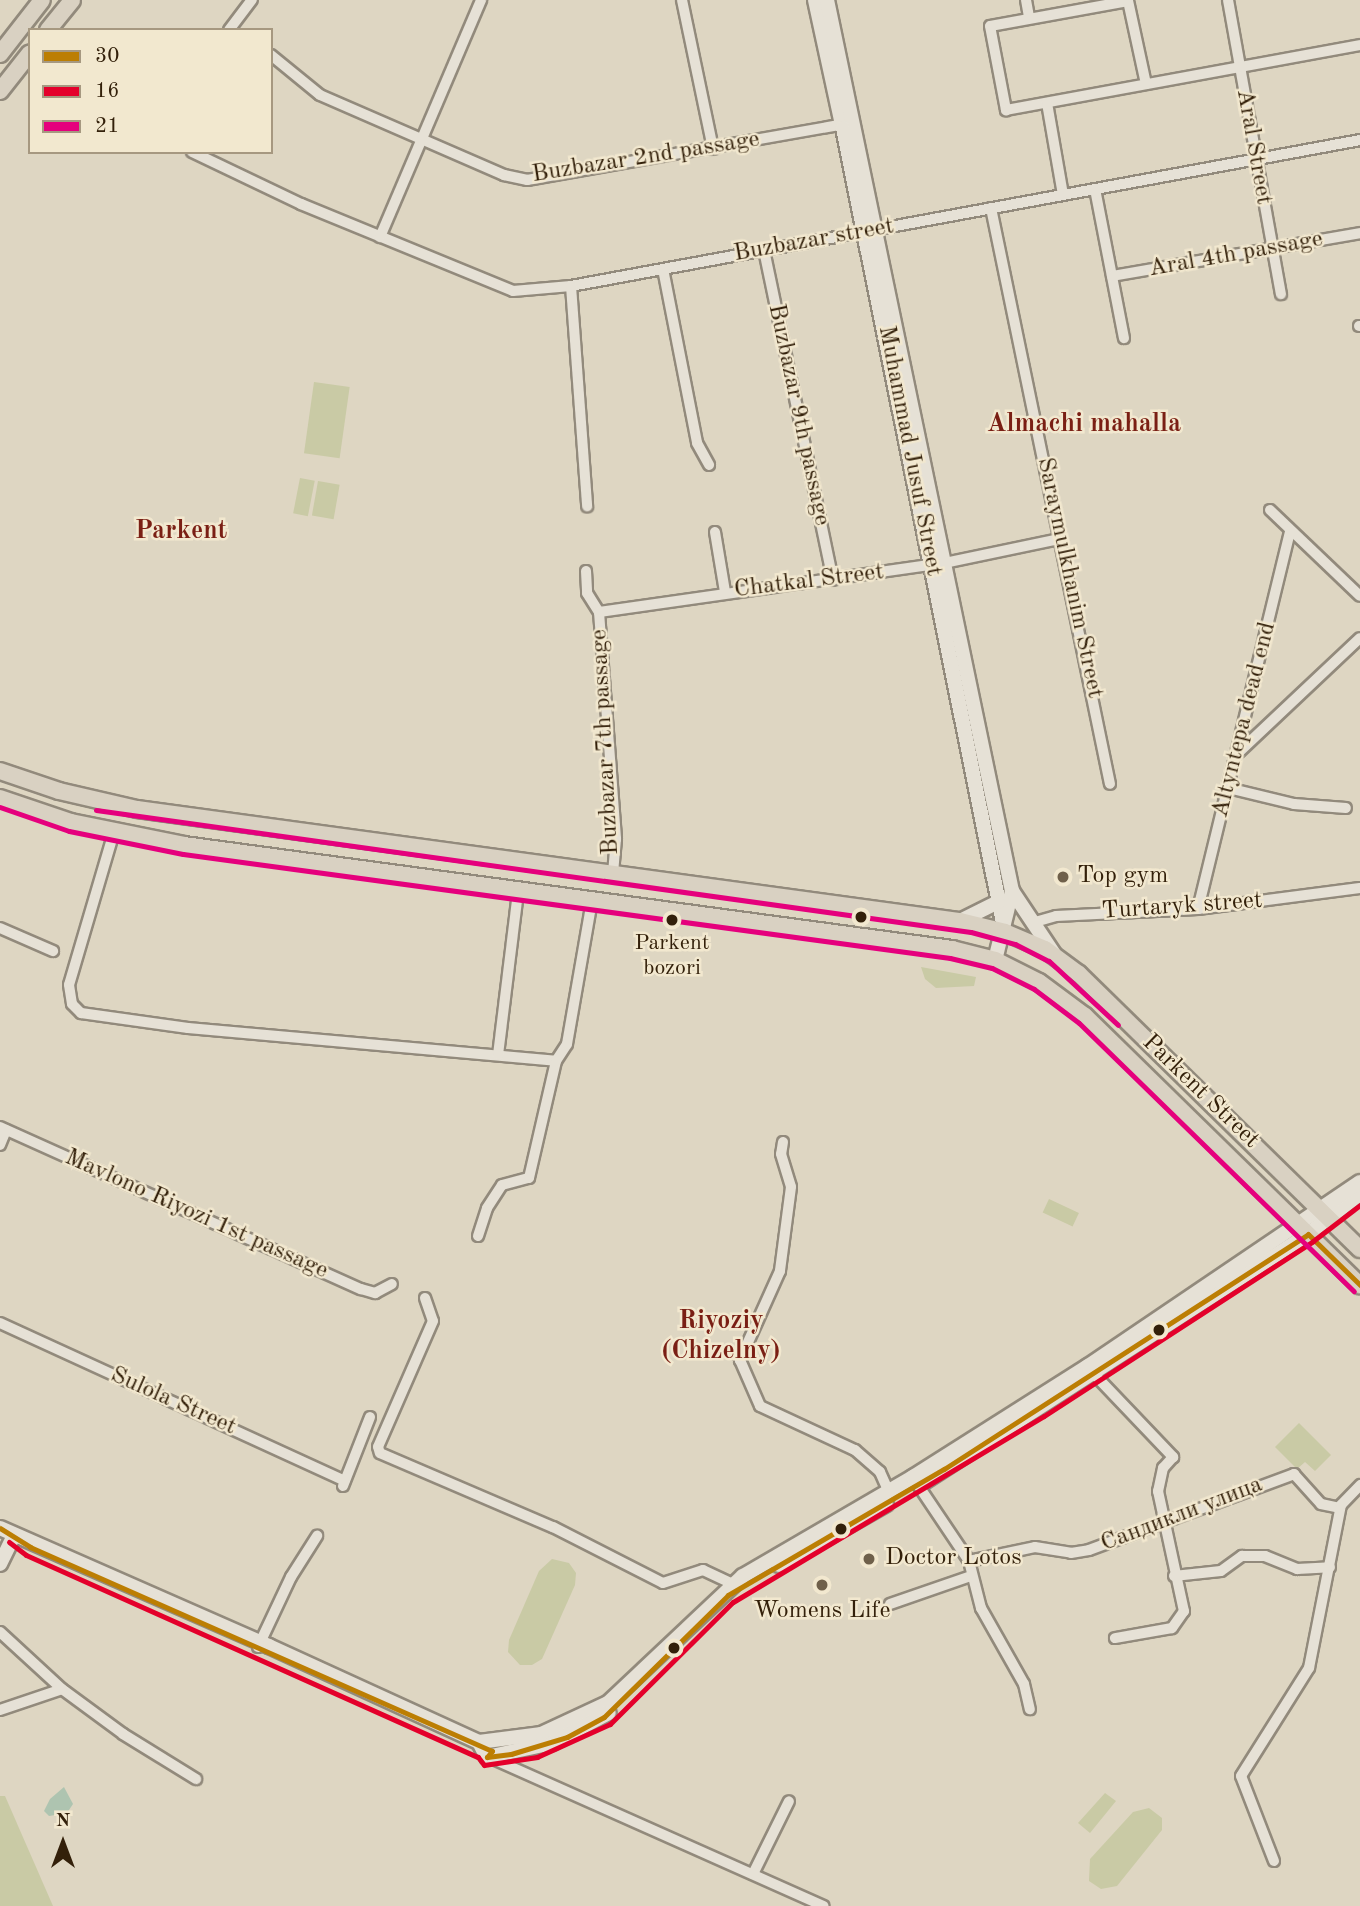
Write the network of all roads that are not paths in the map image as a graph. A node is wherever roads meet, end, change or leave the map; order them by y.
1 (42, 0) edge
2 (72, 0) edge
3 (252, 0) edge
4 (481, 0) edge
5 (682, 0) edge
6 (815, 0) edge
7 (827, 0) edge
8 (1026, 0) edge
9 (1228, 0) edge
10 (1030, 17) junction
11 (50, 28) edge
12 (231, 28) edge
13 (25, 30) edge
14 (3, 44) edge
15 (1360, 45) edge
16 (28, 55) edge
17 (273, 57) edge
18 (1239, 66) junction
19 (1146, 83) junction
20 (0, 90) edge
21 (1047, 103) junction
22 (846, 125) junction
23 (421, 139) junction
24 (1360, 140) edge
25 (713, 149) junction
26 (196, 154) edge
27 (1255, 159) junction
28 (1095, 189) junction
29 (1063, 195) junction
30 (991, 208) junction
31 (872, 230) junction
32 (1360, 233) edge
33 (380, 237) junction
34 (1272, 248) junction
35 (764, 250) junction
36 (663, 269) junction
37 (1112, 276) junction
38 (571, 286) junction
39 (1281, 294) dead end
40 (1124, 338) dead end
41 (709, 465) dead end
42 (587, 506) dead end
43 (1270, 510) dead end
44 (1290, 530) junction
45 (715, 532) dead end
46 (1059, 539) junction
47 (938, 564) junction
48 (586, 571) dead end
49 (833, 580) junction
50 (725, 592) junction
51 (1360, 596) edge
52 (599, 612) junction
53 (1360, 638) edge
54 (1239, 752) junction
55 (0, 771) edge
56 (1110, 784) dead end
57 (1228, 788) junction
58 (0, 798) edge
59 (1346, 808) dead end
60 (114, 832) junction
61 (613, 873) junction
62 (1360, 888) edge
63 (518, 891) junction
64 (1012, 891) junction
65 (592, 901) junction
66 (998, 902) junction
67 (1198, 909) junction
68 (960, 921) junction
69 (1035, 922) junction
70 (0, 928) edge
71 (1005, 932) junction
72 (53, 951) dead end
73 (1054, 954) junction
74 (995, 960) junction
75 (498, 1055) junction
76 (556, 1061) junction
77 (3, 1128) edge
78 (783, 1142) dead end
79 (0, 1145) edge
80 (1360, 1182) edge
81 (1360, 1194) edge
82 (1324, 1213) junction
83 (1303, 1229) junction
84 (478, 1236) dead end
85 (1360, 1249) edge
86 (392, 1283) dead end
87 (1360, 1285) edge
88 (425, 1298) dead end
89 (0, 1323) edge
90 (1091, 1370) junction
91 (370, 1417) dead end
92 (918, 1485) junction
93 (1360, 1485) edge
94 (891, 1496) junction
95 (1340, 1508) junction
96 (1164, 1525) junction
97 (0, 1528) edge
98 (14, 1535) junction
99 (317, 1536) dead end
100 (969, 1561) junction
101 (0, 1564) edge
102 (1330, 1567) junction
103 (971, 1576) junction
104 (1174, 1576) junction
105 (731, 1590) junction
106 (890, 1604) dead end
107 (698, 1625) junction
108 (0, 1632) edge
109 (1115, 1638) dead end
110 (259, 1645) junction
111 (62, 1689) junction
112 (1030, 1709) dead end
113 (0, 1710) edge
114 (478, 1742) junction
115 (487, 1757) junction
116 (196, 1779) dead end
117 (789, 1801) dead end
118 (1274, 1861) dead end
119 (753, 1874) junction
120 (824, 1906) edge

1 - 13 main road
2 - 11 main road
3 - 12 street
4 - 23 street
5 - 25 street
6 - 22 street, Muhammad Jusuf Street
7 - 22 street, Muhammad Jusuf Street
8 - 10 street
9 - 18 street, Aral Street
10 - 19 street
10 - 21 street
13 - 14 main road
15 - 18 street
16 - 20 main road
17 - 23 street, Buzbazar 2nd passage
18 - 19 street
18 - 27 street, Aral Street
19 - 21 street
21 - 29 street
22 - 25 street, Buzbazar 2nd passage
22 - 31 street, Muhammad Jusuf Street
23 - 25 street, Buzbazar 2nd passage
23 - 33 street
24 - 27 street, Buzbazar street
26 - 33 street, Buzbazar street
27 - 28 street, Buzbazar street
27 - 34 street, Aral Street
28 - 29 street, Buzbazar street
28 - 37 street
29 - 30 street, Buzbazar street
30 - 31 street, Buzbazar street
30 - 46 street, Saraymulkhanim Street
31 - 35 street, Buzbazar street
31 - 47 street, Muhammad Jusuf Street
32 - 34 street, Aral 4th passage
33 - 38 street, Buzbazar street
34 - 37 street, Aral 4th passage
34 - 39 street, Aral Street
35 - 36 street, Buzbazar street
35 - 49 street, Buzbazar 9th passage
36 - 38 street, Buzbazar street
36 - 41 street
37 - 40 street
38 - 42 street
43 - 44 street
44 - 51 street
44 - 54 street, Altyntepa dead end
45 - 50 street
46 - 47 street, Chatkal Street
46 - 56 street, Saraymulkhanim Street
47 - 49 street, Chatkal Street
47 - 64 street, Muhammad Jusuf Street
47 - 66 street, Muhammad Jusuf Street
48 - 52 street, Buzbazar 7th passage
49 - 50 street, Chatkal Street
50 - 52 street, Chatkal Street
52 - 61 street, Buzbazar 7th passage
53 - 54 street
54 - 57 street, Altyntepa dead end
55 - 61 main road, Parkent Street
57 - 59 street
57 - 67 street, Altyntepa dead end
58 - 60 main road, Parkent Street
60 - 63 main road, Parkent Street
60 - 75 street
61 - 68 main road, Parkent Street
62 - 67 street, Turtaryk street
63 - 65 main road, Parkent Street
63 - 75 street
64 - 69 street, Muhammad Jusuf Street
64 - 71 street, Muhammad Jusuf Street
65 - 74 main road, Parkent Street
65 - 76 street
66 - 68 street
66 - 71 street, Muhammad Jusuf Street
67 - 69 street, Turtaryk street
68 - 71 main road, Parkent Street
69 - 71 street, Turtaryk street
69 - 73 street, Muhammad Jusuf Street
70 - 72 street
71 - 73 main road, Parkent Street
71 - 74 street
73 - 82 main road, Parkent Street
74 - 83 main road, Parkent Street
75 - 76 street
76 - 84 street
77 - 79 street
77 - 86 street, Mavlono Riyozi 1st passage
78 - 94 street
80 - 82 street
81 - 82 street
82 - 83 street
82 - 85 main road, Parkent Street
83 - 87 main road, Parkent Street
83 - 90 street
88 - 105 street
89 - 91 street, Sulola Street
90 - 92 street
90 - 94 street
90 - 96 street
92 - 94 street
92 - 100 street
93 - 95 street
94 - 105 street
95 - 96 street, Сандикли улица
95 - 102 street
96 - 100 street, Сандикли улица
96 - 104 street
97 - 98 street
98 - 101 street
98 - 110 street
99 - 110 street
100 - 103 street
102 - 104 street
102 - 118 street
103 - 106 street
103 - 112 street
104 - 109 street
105 - 107 street
107 - 114 street
107 - 115 street
108 - 111 street
110 - 114 street
110 - 115 street
111 - 113 street
111 - 116 street
114 - 115 street
115 - 119 street
117 - 119 street
119 - 120 street

